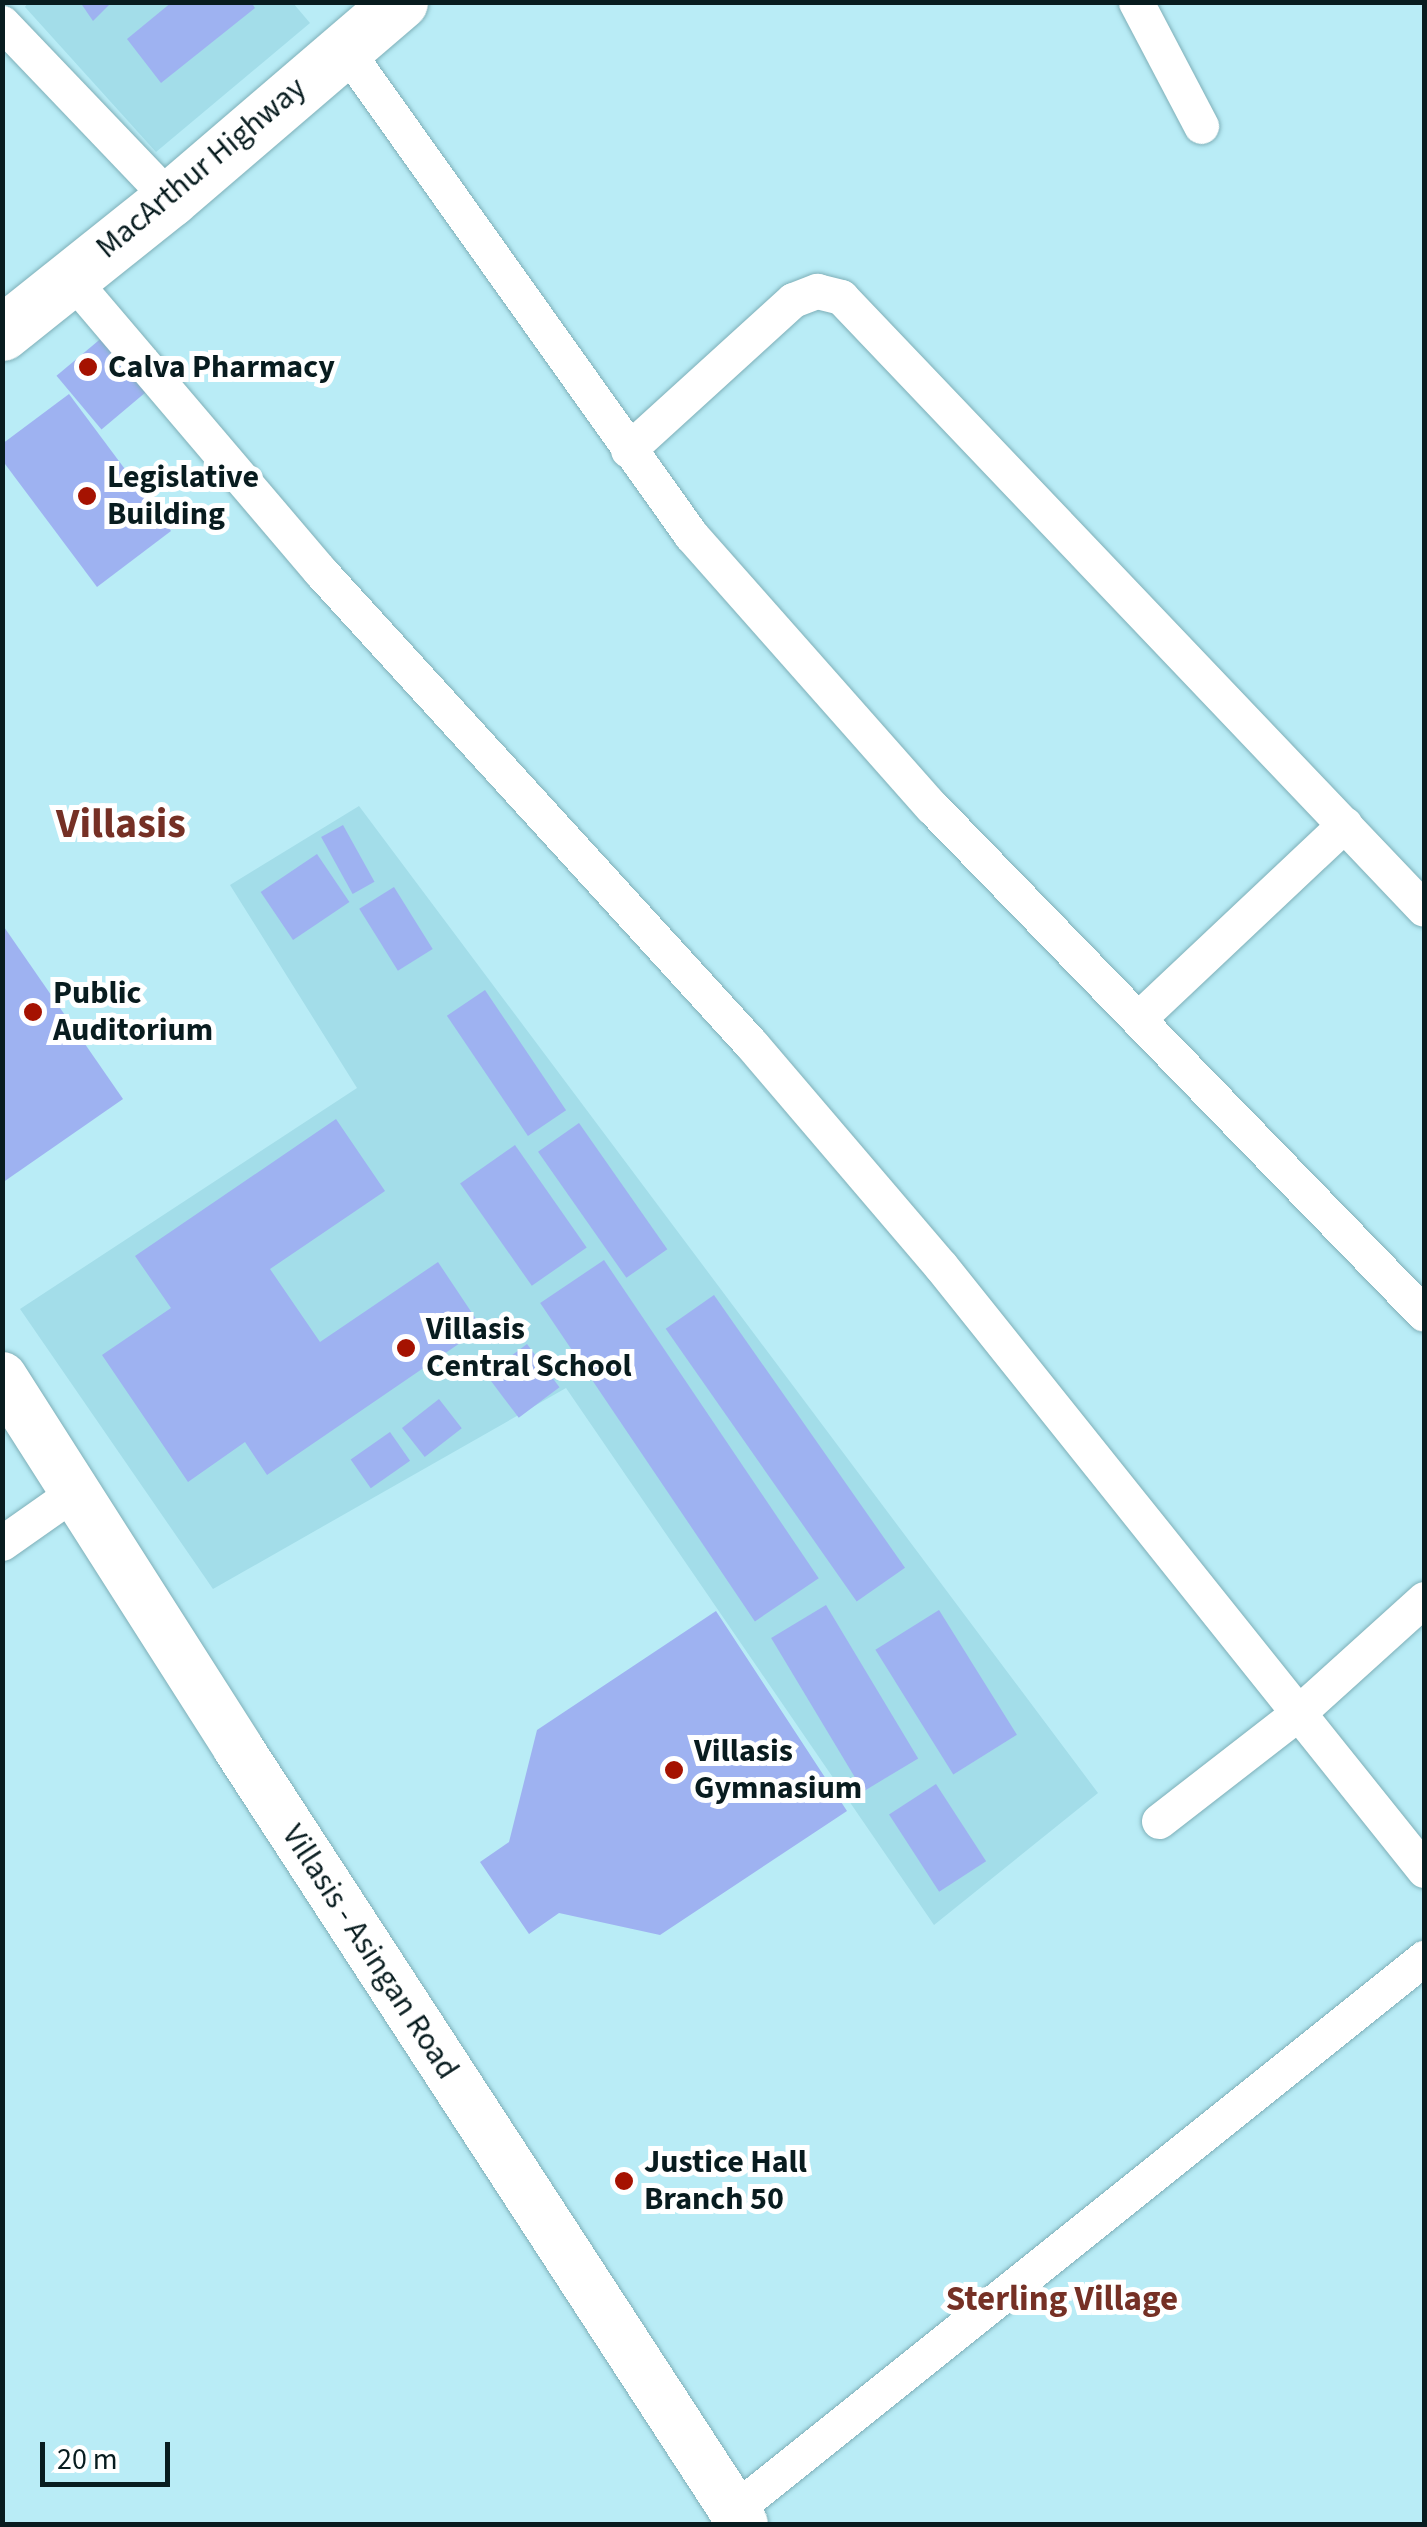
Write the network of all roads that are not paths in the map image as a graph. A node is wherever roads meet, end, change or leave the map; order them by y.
1 (400, 2) edge
2 (1136, 2) edge
3 (2, 23) edge
4 (344, 49) junction
5 (1201, 126) dead end
6 (170, 199) junction
7 (70, 276) junction
8 (2, 334) edge
9 (628, 450) junction
10 (1345, 824) junction
11 (1424, 909) edge
12 (1138, 1019) junction
13 (1424, 1314) edge
14 (2, 1377) edge
15 (76, 1491) junction
16 (2, 1543) edge
17 (1424, 1599) edge
18 (1298, 1714) junction
19 (1158, 1821) dead end
20 (1424, 1870) edge
21 (1424, 1958) edge
22 (738, 2517) edge

1 - 4 highway, MacArthur Highway
2 - 5 street
3 - 6 street
4 - 6 highway, MacArthur Highway
4 - 9 street
6 - 7 highway, MacArthur Highway
7 - 8 highway, MacArthur Highway
7 - 18 street
9 - 10 street
9 - 12 street
10 - 11 street
10 - 12 street
12 - 13 street
14 - 15 main road, Villasis - Asingan Road
15 - 16 street
15 - 22 main road, Villasis - Asingan Road
17 - 18 street
18 - 19 street
18 - 20 street
21 - 22 street

